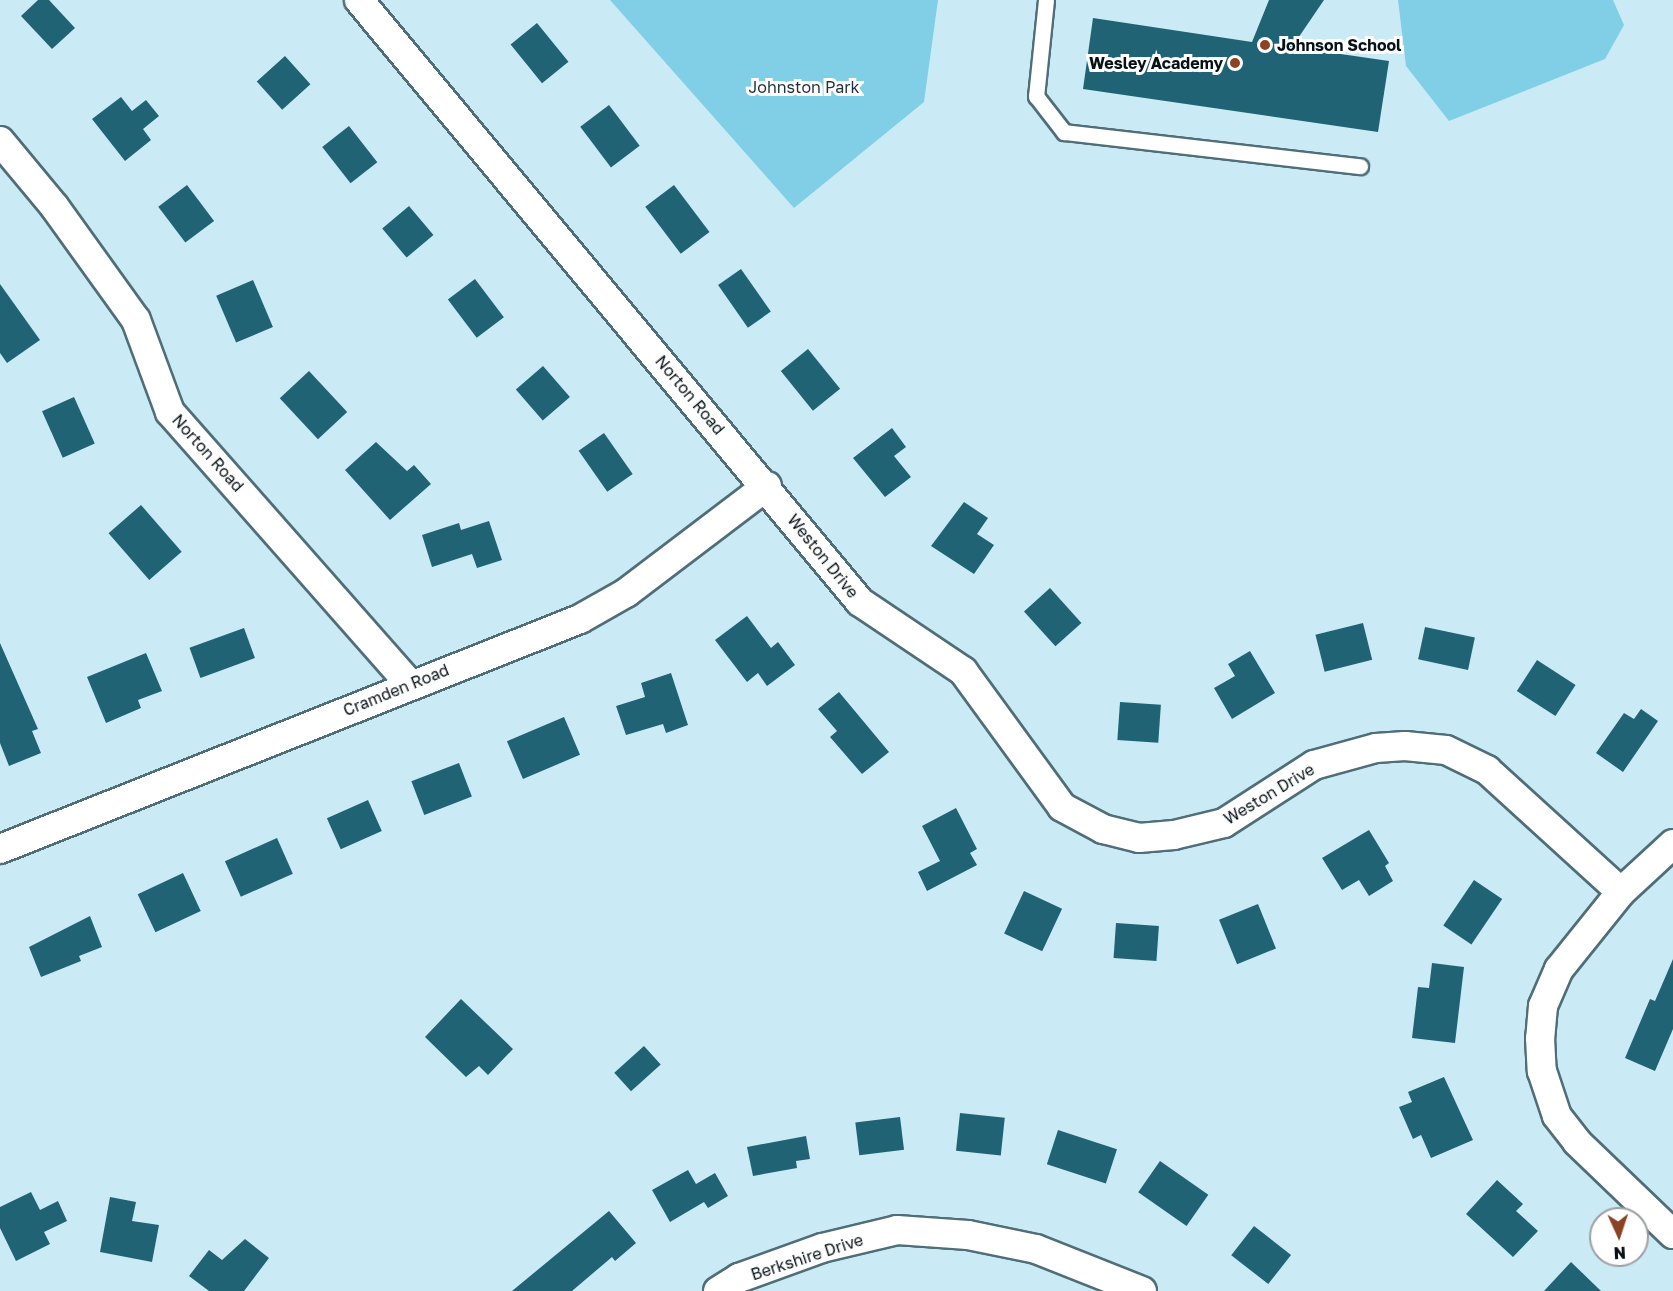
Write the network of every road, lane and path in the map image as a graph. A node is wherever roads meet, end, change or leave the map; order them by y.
1 (359, 0) edge
2 (1046, 0) edge
3 (0, 141) edge
4 (1360, 166) dead end
5 (766, 486) junction
6 (410, 684) junction
7 (1673, 844) edge
8 (0, 849) edge
9 (1621, 892) junction
10 (1673, 1234) edge
11 (718, 1291) edge
12 (1142, 1291) edge

1 - 5 street, Norton Road
2 - 4 lane
3 - 6 street, Norton Road
5 - 6 street, Cramden Road
5 - 9 street, Weston Drive
6 - 8 street, Cramden Road
7 - 9 street
9 - 10 street
11 - 12 street, Berkshire Drive

